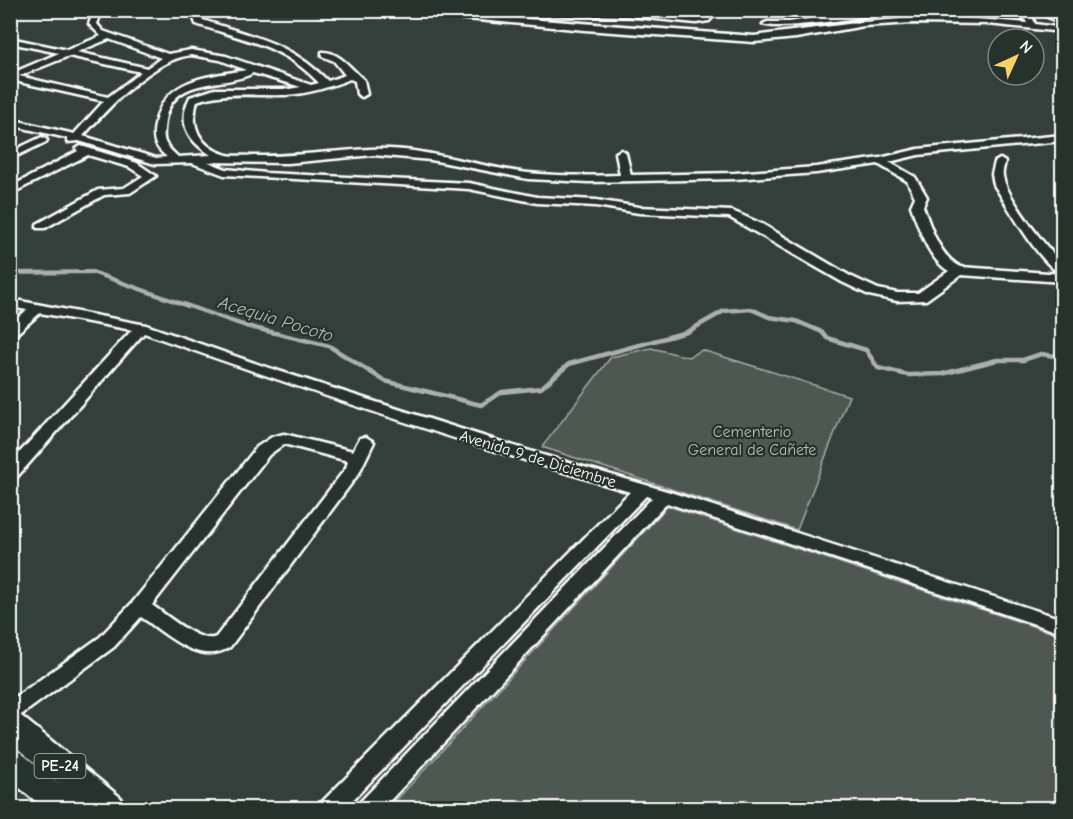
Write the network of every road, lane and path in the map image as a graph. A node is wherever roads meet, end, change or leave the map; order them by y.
1 (98, 10) edge
2 (195, 10) edge
3 (376, 10) edge
4 (704, 10) edge
5 (886, 10) edge
6 (969, 10) edge
7 (1011, 10) edge
8 (1038, 10) edge
9 (714, 11) edge
10 (539, 12) dead end
11 (627, 14) junction
12 (833, 14) edge
13 (970, 22) junction
14 (1062, 22) edge
15 (766, 24) dead end
16 (1032, 26) junction
17 (622, 30) junction
18 (1062, 30) edge
19 (106, 37) junction
20 (10, 40) edge
21 (67, 53) junction
22 (326, 54) dead end
23 (167, 57) junction
24 (149, 71) junction
25 (249, 72) dead end
26 (351, 76) junction
27 (10, 77) edge
28 (323, 86) junction
29 (362, 94) dead end
30 (110, 100) junction
31 (10, 122) edge
32 (10, 131) edge
33 (1062, 138) edge
34 (42, 140) junction
35 (70, 143) junction
36 (88, 147) junction
37 (621, 153) dead end
38 (10, 156) edge
39 (173, 158) junction
40 (191, 158) junction
41 (223, 158) junction
42 (880, 161) junction
43 (1000, 162) dead end
44 (626, 178) junction
45 (11, 191) edge
46 (40, 226) dead end
47 (1062, 269) edge
48 (958, 271) junction
49 (1062, 278) edge
50 (10, 303) edge
51 (38, 307) junction
52 (141, 328) junction
53 (10, 332) edge
54 (366, 442) dead end
55 (357, 459) junction
56 (10, 474) edge
57 (642, 490) junction
58 (664, 496) junction
59 (140, 607) junction
60 (1062, 626) edge
61 (10, 712) edge
62 (10, 724) edge
63 (10, 760) edge
64 (66, 808) edge
65 (110, 808) edge
66 (331, 808) edge
67 (369, 808) edge

1 - 19 street
2 - 28 street
3 - 17 street
4 - 9 street
5 - 12 street
6 - 13 street
7 - 16 street
8 - 14 street
9 - 11 street
10 - 11 street
11 - 17 street
12 - 15 street
13 - 16 street
13 - 17 street
16 - 18 street
19 - 21 street
19 - 23 street
20 - 21 street
21 - 24 street
21 - 27 street
22 - 26 street
23 - 24 street
23 - 28 street
24 - 30 street
25 - 39 street
26 - 28 street
26 - 29 street
27 - 30 street
28 - 41 street
30 - 35 street
31 - 35 street
32 - 34 street
33 - 42 street
34 - 35 street
34 - 38 street
35 - 36 street
36 - 39 street
36 - 45 street
36 - 46 street
37 - 44 street
39 - 40 street
40 - 41 street
40 - 48 street
41 - 44 street
42 - 44 street
42 - 48 street
43 - 47 street
48 - 49 street
50 - 51 street, Avenida 9 de Diciembre
51 - 52 street, Avenida 9 de Diciembre
51 - 53 street
52 - 56 street
52 - 57 street, Avenida 9 de Diciembre
54 - 55 street
55 - 59 street
55 - 59 street
57 - 58 street, Avenida 9 de Diciembre
57 - 66 street
58 - 60 street, Avenida 9 de Diciembre
58 - 67 street
59 - 61 street
62 - 65 highway, PE-24
63 - 64 highway, PE-24

